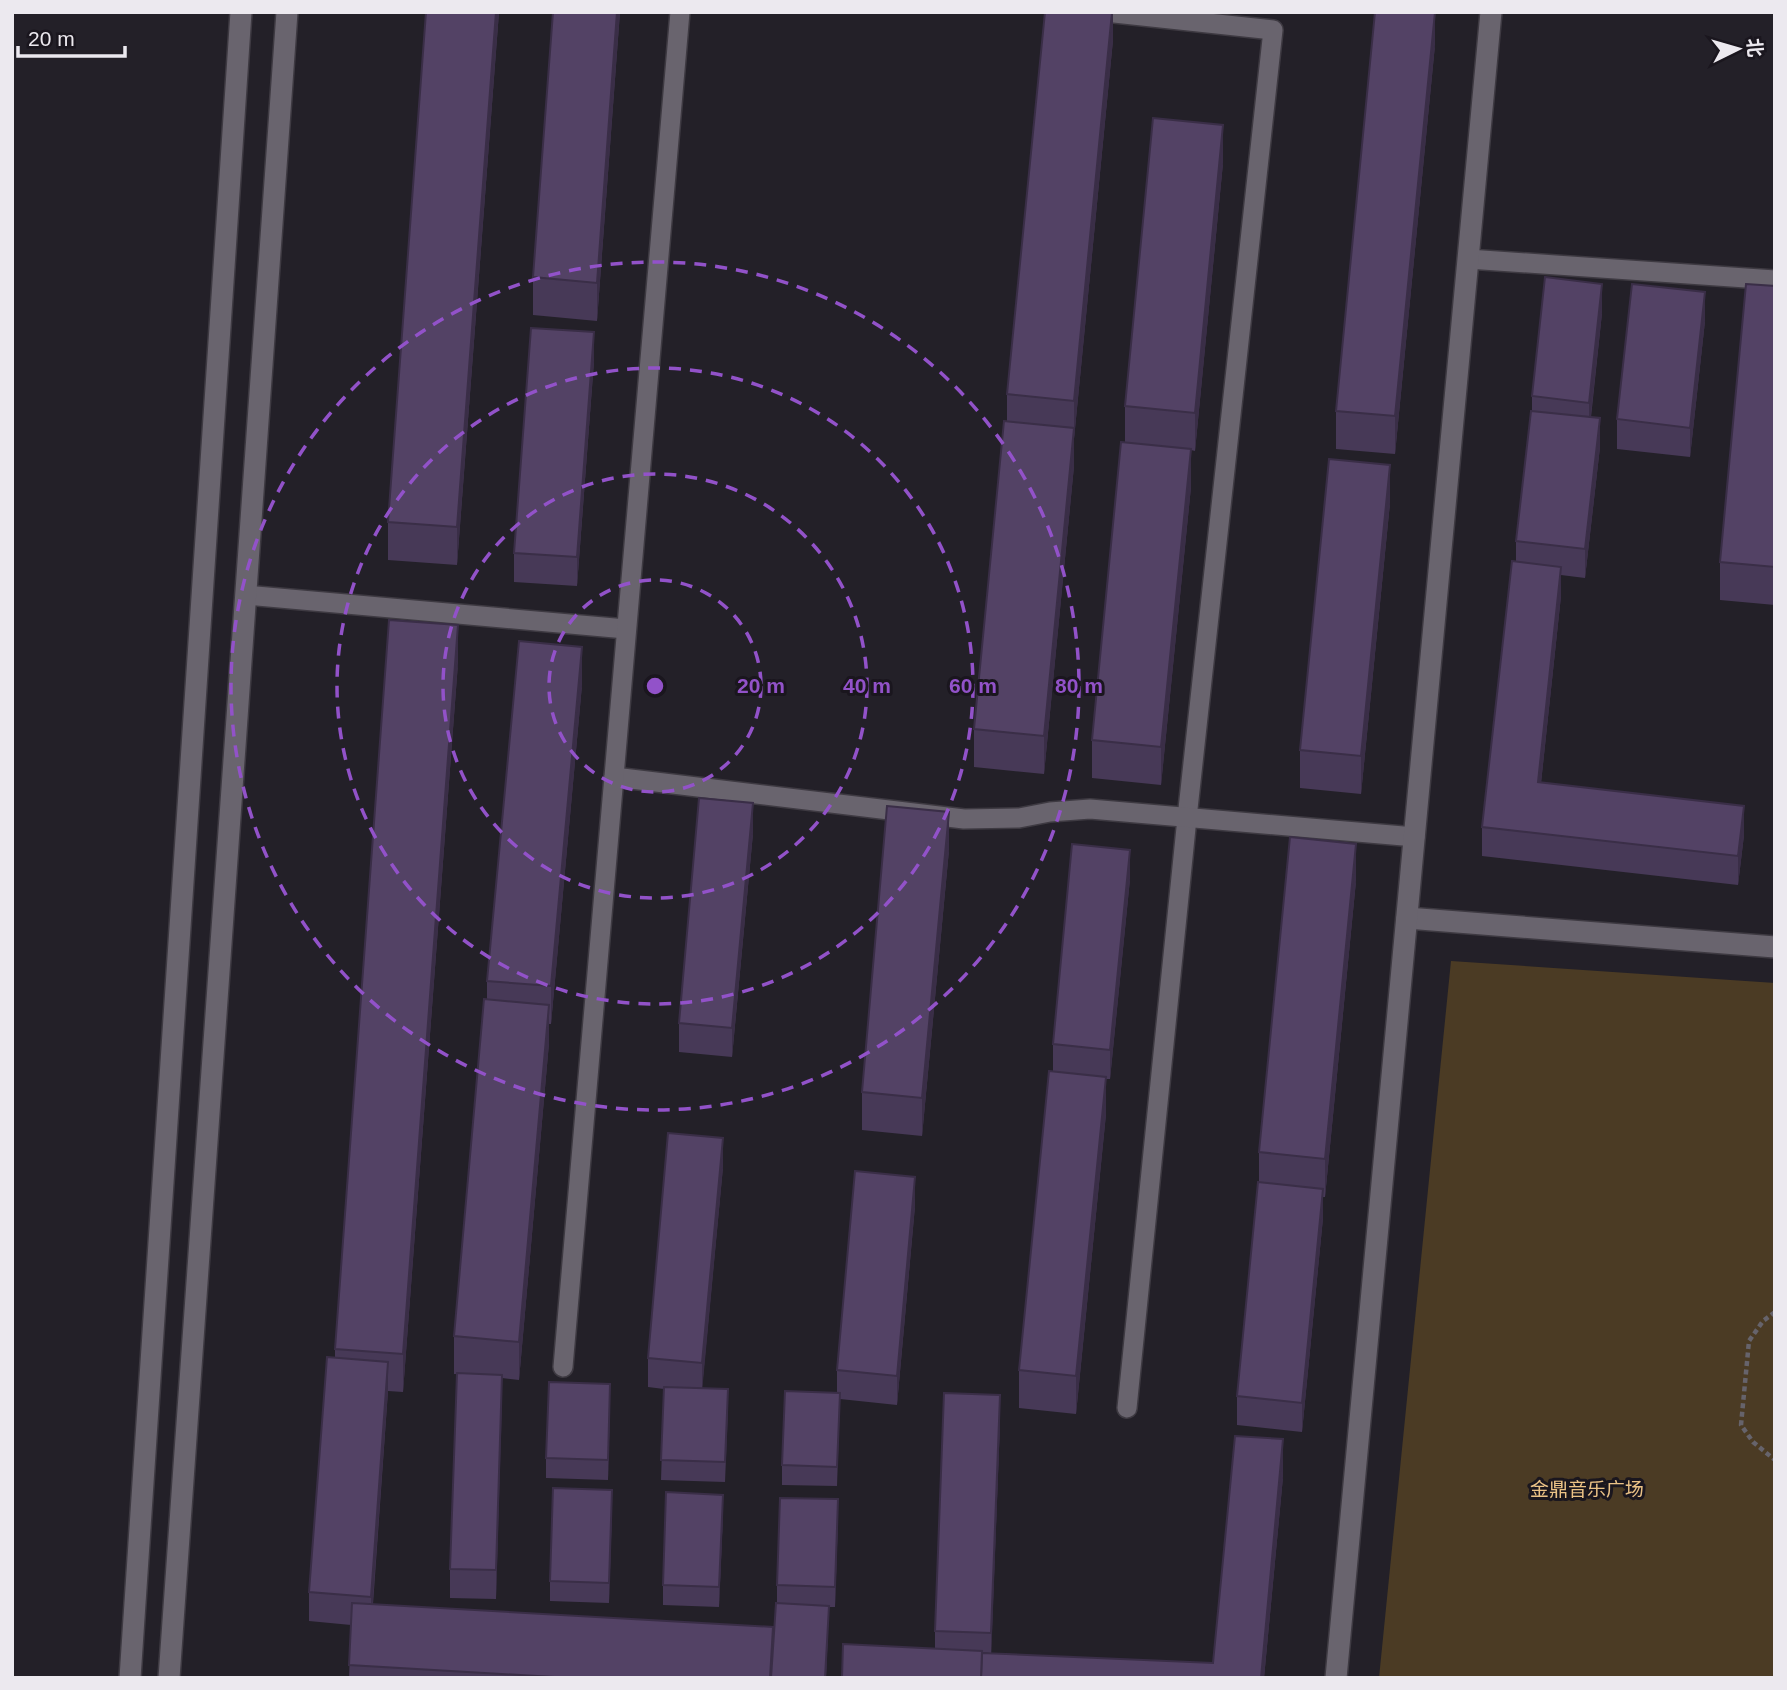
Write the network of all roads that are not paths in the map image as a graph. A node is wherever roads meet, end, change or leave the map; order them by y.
1 (241, 12) edge
2 (287, 12) edge
3 (680, 12) edge
4 (1105, 12) edge
5 (1491, 12) edge
6 (1468, 259) junction
7 (1775, 280) edge
8 (246, 595) junction
9 (626, 629) junction
10 (614, 777) junction
11 (1187, 818) junction
12 (1415, 837) junction
13 (1407, 918) junction
14 (1775, 947) edge
15 (563, 1367) dead end
16 (1128, 1408) dead end
17 (130, 1678) edge
18 (169, 1678) edge
19 (1336, 1678) edge

1 - 17 street
2 - 8 street
3 - 9 lane
4 - 11 lane
5 - 6 street
6 - 7 lane
6 - 12 street
8 - 9 lane
8 - 18 street
9 - 10 lane
10 - 11 lane
10 - 15 lane
11 - 12 lane
11 - 16 lane
12 - 13 street
13 - 14 street
13 - 19 street

